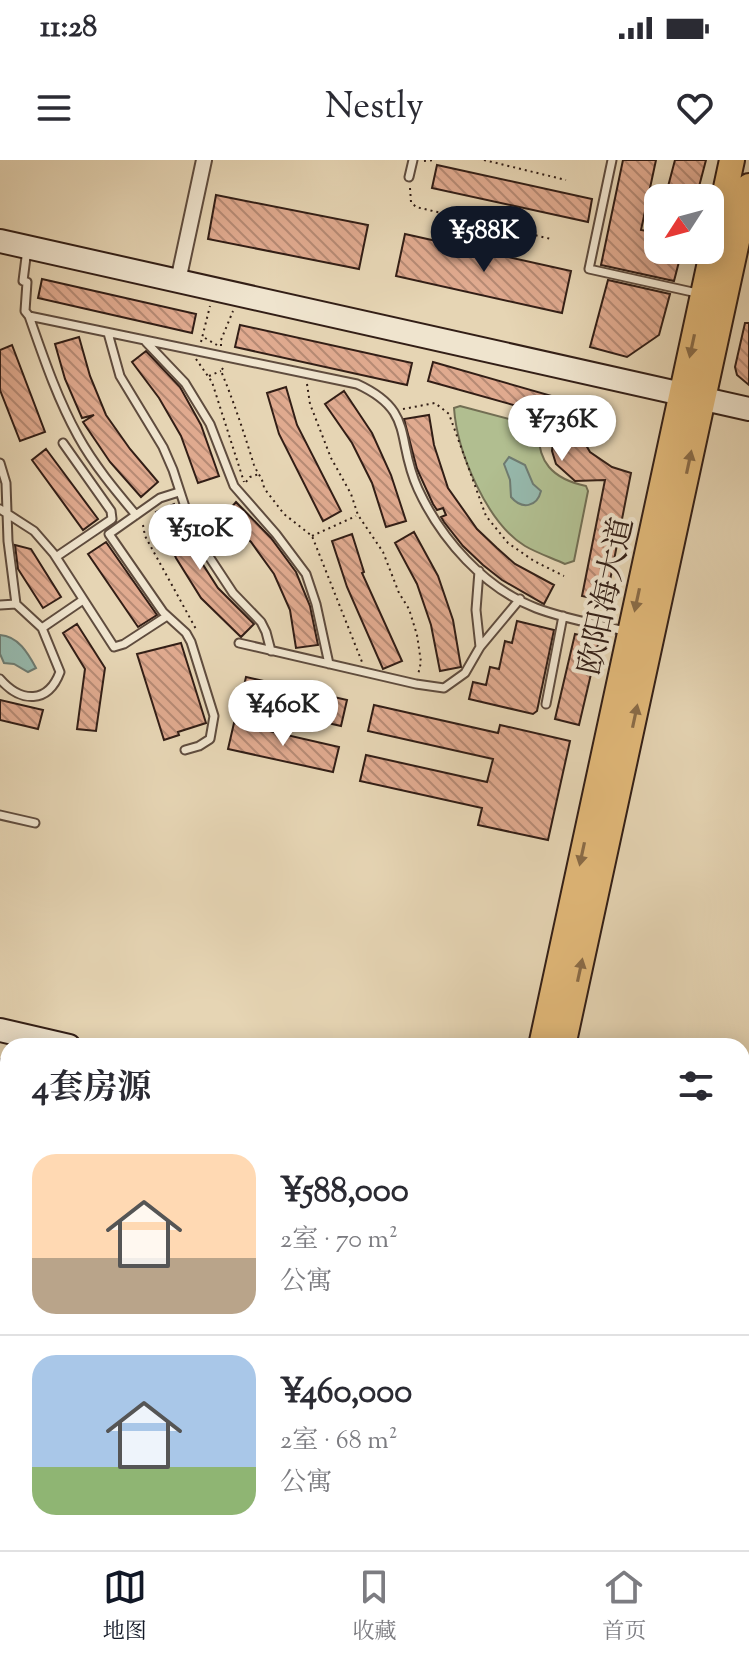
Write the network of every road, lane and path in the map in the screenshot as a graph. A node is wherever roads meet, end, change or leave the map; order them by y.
1 (204, 160) edge
2 (413, 160) edge
3 (435, 160) edge
4 (484, 160) edge
5 (612, 160) edge
6 (732, 160) edge
7 (409, 177) joint
8 (566, 180) dead end
9 (749, 186) edge
10 (551, 239) dead end
11 (0, 241) edge
12 (27, 247) junction
13 (178, 281) junction
14 (213, 289) junction
15 (240, 295) junction
16 (703, 295) junction
17 (29, 316) junction
18 (108, 333) junction
19 (203, 337) junction
20 (144, 341) junction
21 (200, 345) dead end
22 (196, 353) dead end
23 (224, 365) dead end
24 (221, 371) junction
25 (208, 376) junction
26 (306, 376) junction
27 (692, 397) junction
28 (749, 409) edge
29 (395, 410) junction
30 (63, 443) dead end
31 (0, 463) edge
32 (259, 474) junction
33 (264, 488) junction
34 (179, 492) junction
35 (259, 494) dead end
36 (3, 509) edge
37 (138, 514) junction
38 (358, 515) junction
39 (312, 536) junction
40 (56, 557) junction
41 (479, 571) junction
42 (564, 576) dead end
43 (520, 599) junction
44 (83, 600) junction
45 (16, 604) junction
46 (0, 605) edge
47 (167, 616) junction
48 (563, 616) junction
49 (42, 628) junction
50 (630, 632) junction
51 (191, 642) junction
52 (239, 643) dead end
53 (480, 647) junction
54 (271, 651) junction
55 (329, 664) junction
56 (365, 671) junction
57 (0, 679) edge
58 (416, 684) junction
59 (546, 704) dead end
60 (185, 750) dead end
61 (0, 815) edge
62 (35, 823) dead end
63 (543, 1038) edge
64 (565, 1038) edge

1 - 13 street
2 - 3 path
2 - 7 lane
4 - 8 path
5 - 16 lane
6 - 16 main road, 欧阳海大道
7 - 10 path
9 - 27 main road, 欧阳海大道
11 - 12 main road
12 - 13 main road
12 - 17 lane
13 - 14 main road
14 - 15 main road
14 - 19 path
15 - 19 path
15 - 27 main road
16 -> 27 main road, 欧阳海大道
17 - 18 lane
17 - 37 lane
18 - 20 lane
18 - 34 lane
19 - 21 path
20 - 26 lane
20 - 55 lane
22 - 25 path
23 - 24 path
24 - 25 path
24 - 32 path
25 - 32 path
26 - 29 lane
26 - 38 path
27 - 28 main road
27 -> 50 main road, 欧阳海大道
64 -> 27 main road, 欧阳海大道
29 - 41 lane
29 - 42 path
30 - 40 lane
31 - 36 lane
32 - 33 path
33 - 35 path
33 - 39 path
34 - 37 lane
34 - 54 lane
36 - 40 lane
36 - 45 lane
37 - 47 lane
37 - 51 path
38 - 39 path
38 - 58 path
39 - 56 path
40 - 44 lane
41 - 43 lane
41 - 53 lane
43 - 48 lane
43 - 53 lane
44 - 47 lane
44 - 49 lane
45 - 46 lane
45 - 49 lane
47 - 51 lane
48 - 50 lane
48 - 59 lane
49 - 57 lane
50 -> 63 main road, 欧阳海大道
51 - 60 lane
52 - 54 lane
53 - 58 lane
54 - 55 lane
55 - 56 lane
56 - 58 lane
61 - 62 lane

